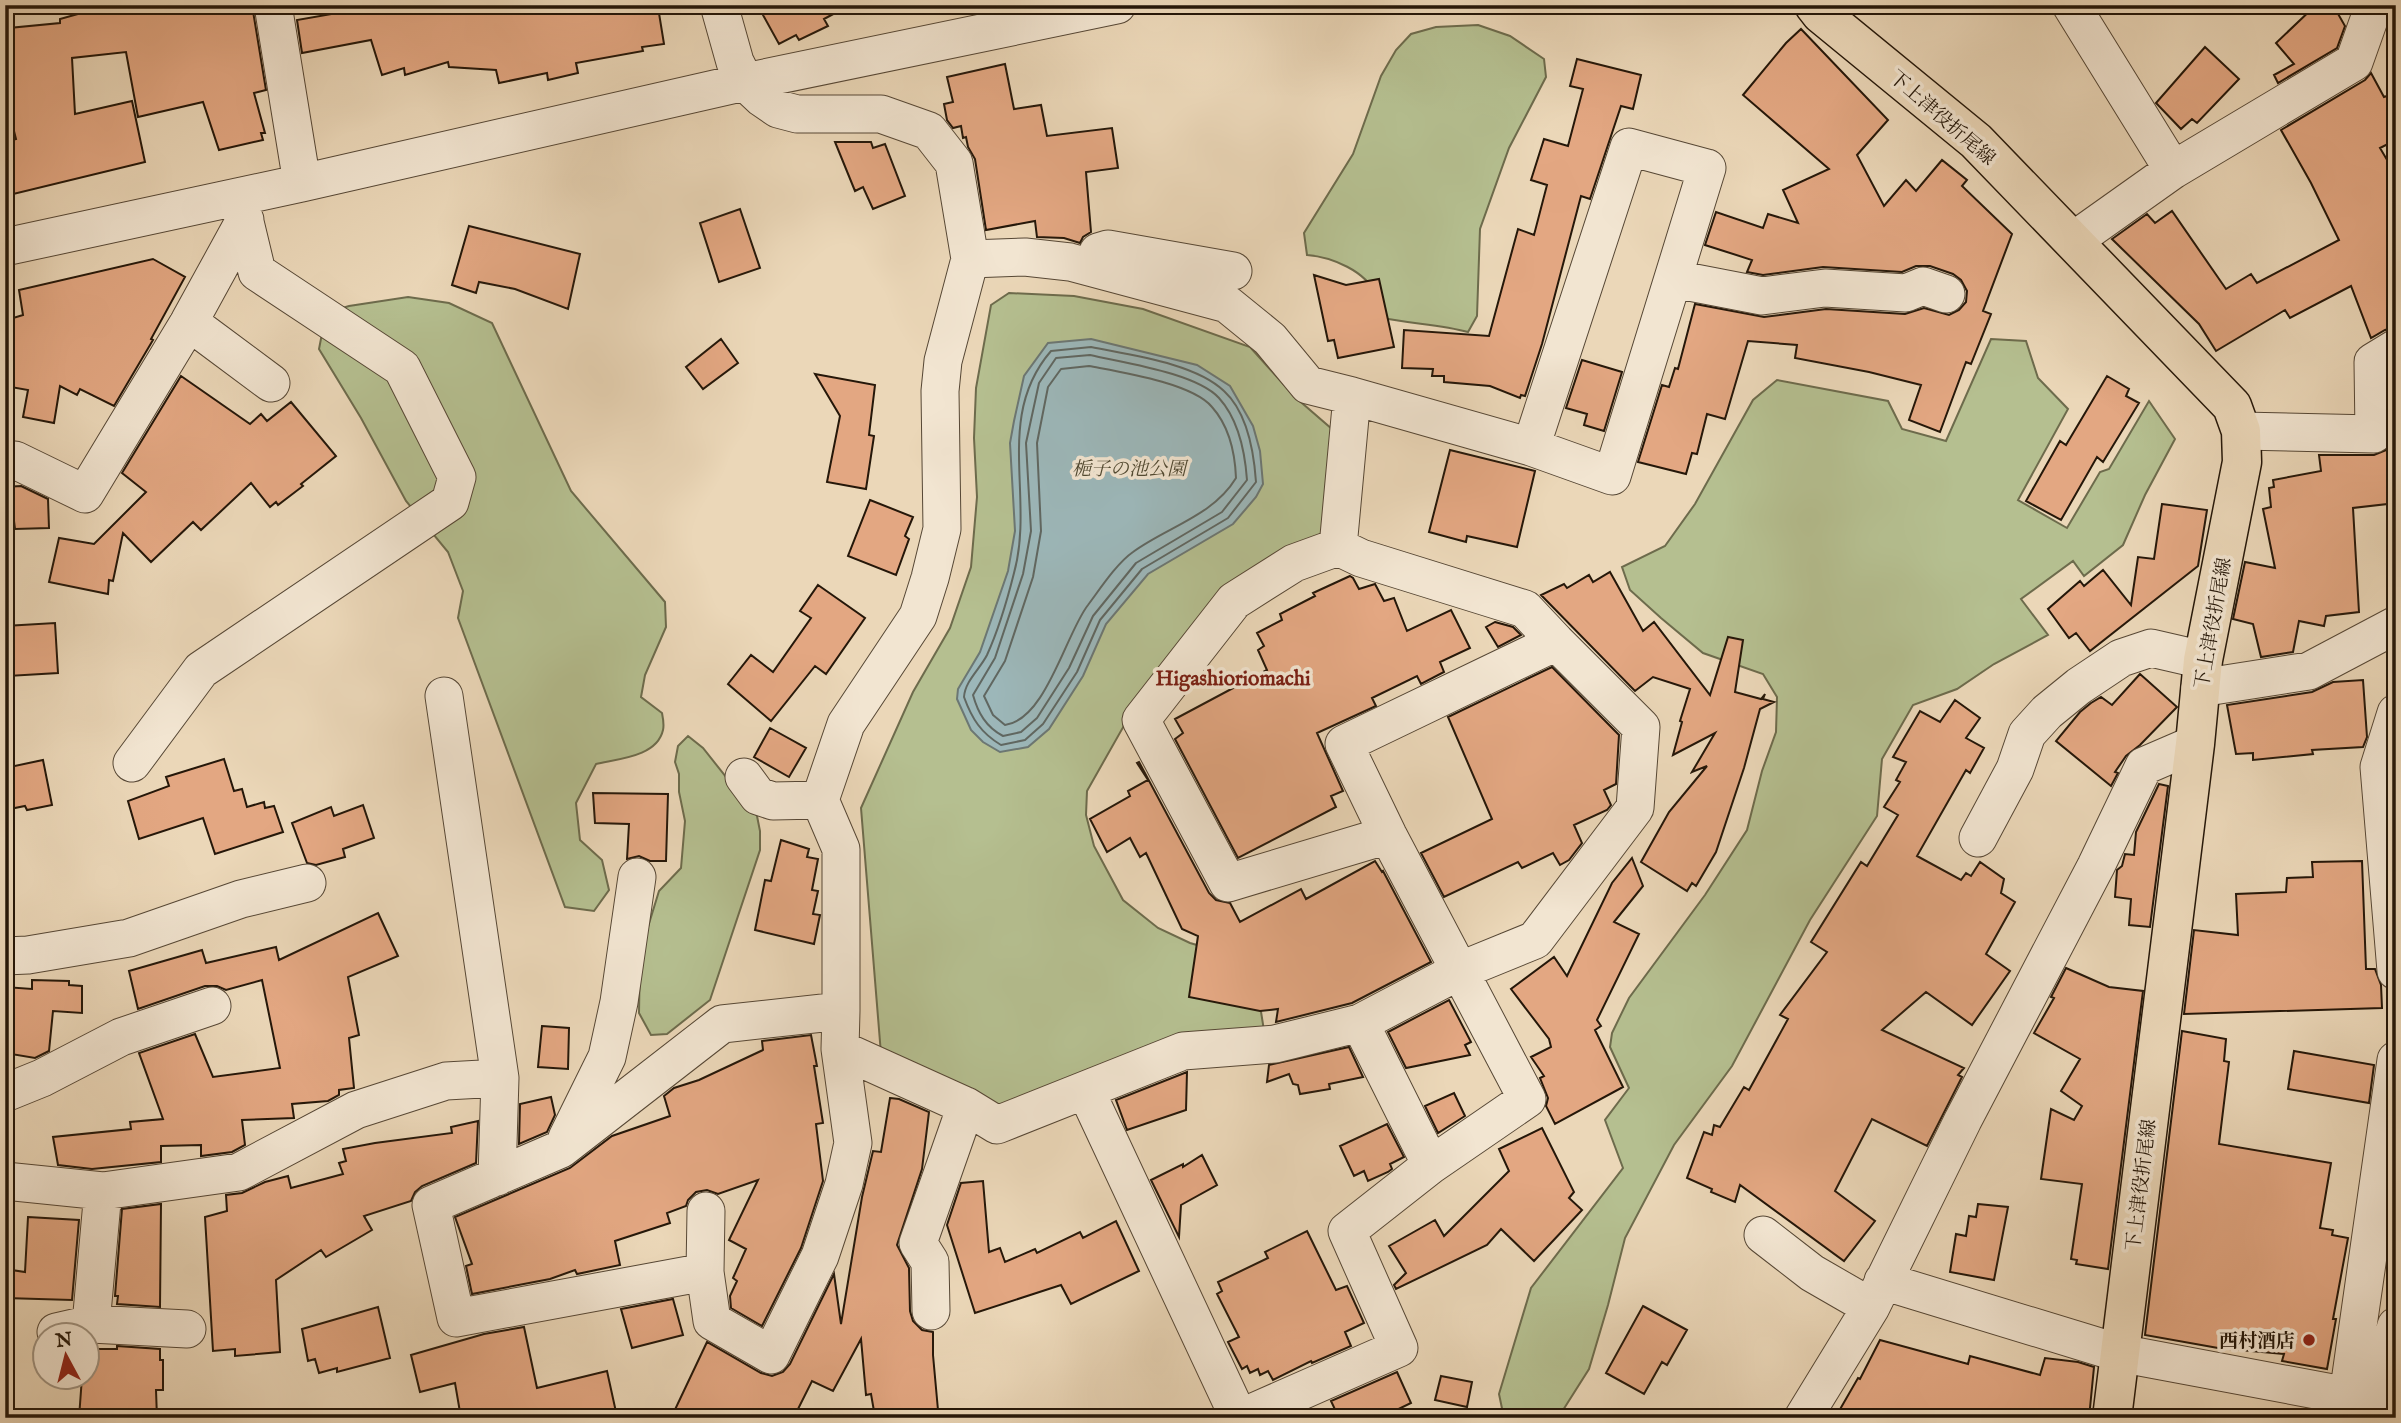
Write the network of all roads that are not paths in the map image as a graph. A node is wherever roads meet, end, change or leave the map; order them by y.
1 (273, 5) edge
2 (719, 5) edge
3 (1117, 5) edge
4 (1814, 5) edge
5 (2071, 5) edge
6 (2371, 5) edge
7 (745, 82) junction
8 (2173, 170) junction
9 (302, 183) junction
10 (242, 208) junction
11 (2073, 241) junction
12 (5, 247) edge
13 (970, 259) junction
14 (1070, 262) junction
15 (1233, 271) dead end
16 (1674, 279) junction
17 (1946, 293) dead end
18 (189, 322) junction
19 (2396, 348) edge
20 (271, 383) dead end
21 (1352, 396) junction
22 (2241, 431) junction
23 (1531, 447) junction
24 (5, 462) edge
25 (1338, 547) junction
26 (2396, 625) edge
27 (1556, 642) junction
28 (2202, 674) junction
29 (444, 696) dead end
30 (2396, 713) edge
31 (2194, 744) junction
32 (132, 763) dead end
33 (744, 777) dead end
34 (820, 800) junction
35 (1388, 835) junction
36 (1978, 838) dead end
37 (636, 877) dead end
38 (307, 883) dead end
39 (5, 956) edge
40 (1459, 971) junction
41 (2396, 971) edge
42 (212, 1006) dead end
43 (841, 1011) junction
44 (1360, 1023) junction
45 (840, 1049) junction
46 (2396, 1060) edge
47 (500, 1078) junction
48 (1086, 1091) junction
49 (5, 1093) edge
50 (966, 1106) junction
51 (561, 1149) junction
52 (1431, 1165) junction
53 (497, 1177) junction
54 (5, 1181) edge
55 (103, 1191) junction
56 (706, 1211) dead end
57 (1763, 1235) dead end
58 (705, 1272) junction
59 (1877, 1294) junction
60 (931, 1311) dead end
61 (91, 1322) edge
62 (102, 1325) edge
63 (2396, 1326) edge
64 (187, 1329) dead end
65 (2119, 1353) junction
66 (2370, 1403) edge
67 (1240, 1418) edge
68 (1803, 1418) edge
69 (2112, 1418) edge

1 - 9 street
2 - 7 street
3 - 7 street
4 - 11 main road, 下上津役折尾線
5 - 8 street
6 - 8 street
7 - 9 street
7 - 13 street
8 - 11 street
9 - 10 street
10 - 12 street
10 - 18 street
10 - 32 street
11 - 22 main road, 下上津役折尾線
13 - 14 street
13 - 34 street
14 - 15 street
14 - 21 street
16 - 17 street
16 - 23 street
16 - 23 street
18 - 20 street
18 - 24 street
19 - 22 street
21 - 23 street
21 - 25 street
22 - 28 main road, 下上津役折尾線
25 - 27 street
25 - 35 street
26 - 28 street
27 - 35 street
27 - 40 street
28 - 31 main road, 下上津役折尾線
28 - 36 street
29 - 47 street
30 - 41 street
31 - 59 street
31 - 65 main road, 下上津役折尾線
33 - 34 street
34 - 43 street
35 - 40 street
37 - 51 street
38 - 39 street
40 - 44 street
40 - 52 street
42 - 49 street
43 - 45 street
43 - 51 street
44 - 48 street
44 - 52 street
45 - 50 street
45 - 58 street
46 - 66 street
47 - 53 street
47 - 55 street
48 - 50 street
48 - 67 street
50 - 60 street
51 - 53 street
52 - 67 street
53 - 58 street
54 - 55 street
55 - 61 street
56 - 58 street
57 - 59 street
59 - 65 street
59 - 68 street
62 - 64 street
63 - 66 street
65 - 66 street
65 - 69 main road, 下上津役折尾線

